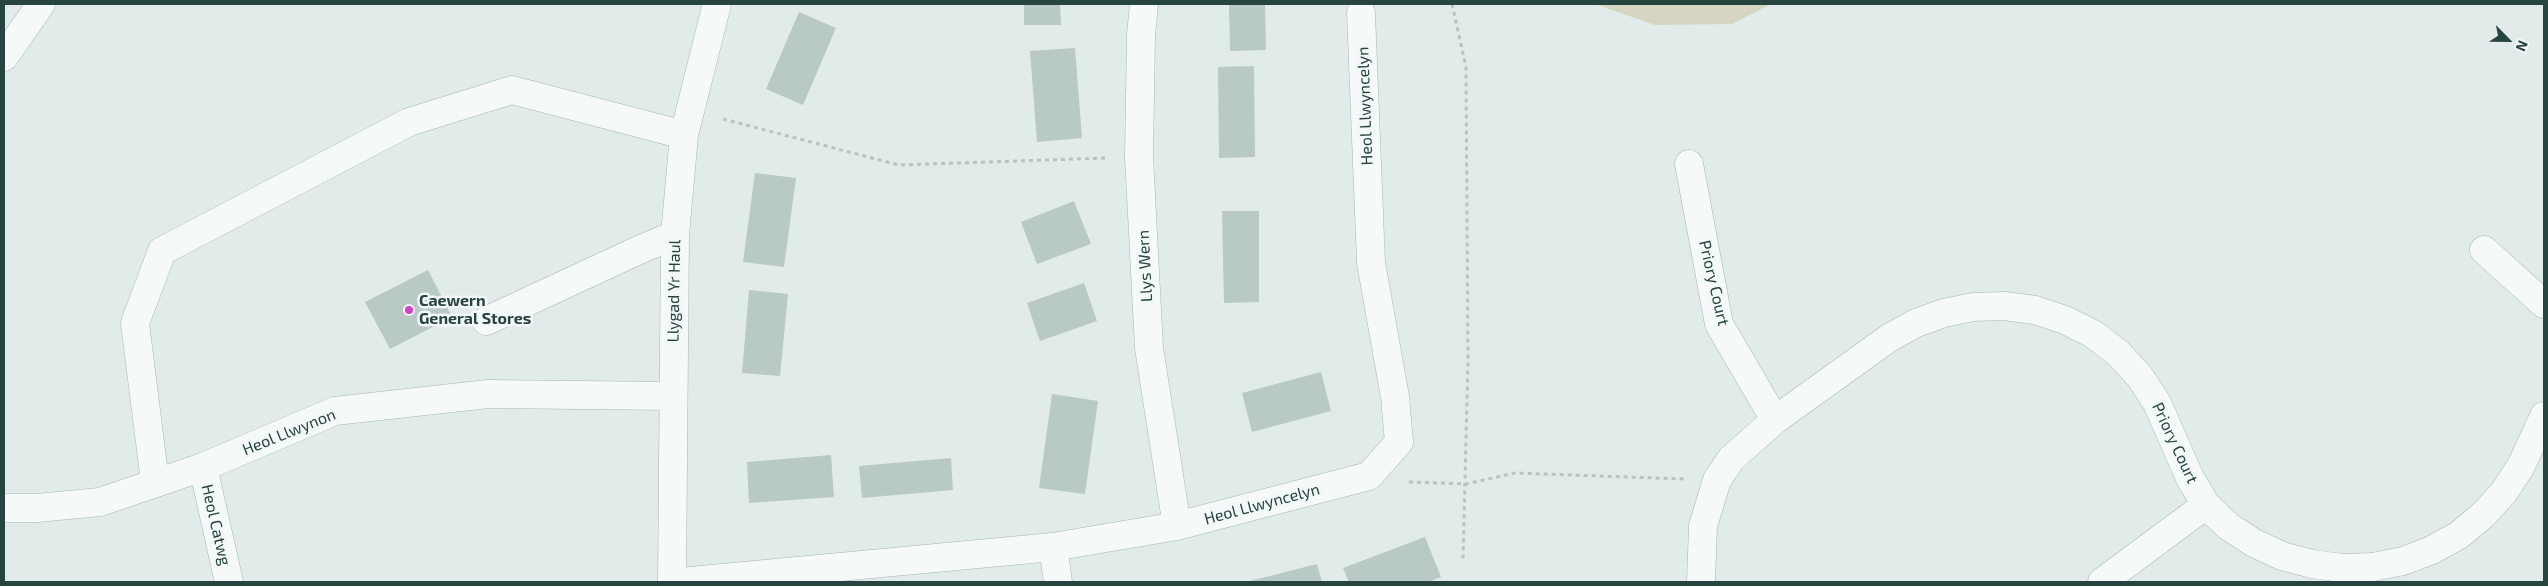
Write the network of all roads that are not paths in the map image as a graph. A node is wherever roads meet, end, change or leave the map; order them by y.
1 (41, 4) edge
2 (717, 4) edge
3 (1144, 4) edge
4 (1361, 13) dead end
5 (4, 57) edge
6 (687, 123) junction
7 (1689, 164) dead end
8 (675, 235) junction
9 (2484, 250) dead end
10 (2544, 304) edge
11 (486, 321) dead end
12 (672, 396) junction
13 (2544, 416) edge
14 (1775, 420) junction
15 (202, 468) junction
16 (155, 482) junction
17 (2206, 505) junction
18 (4, 508) edge
19 (1177, 526) junction
20 (1053, 547) junction
21 (230, 582) edge
22 (672, 582) edge
23 (680, 582) edge
24 (1058, 582) edge
25 (1701, 582) edge
26 (2102, 582) edge

1 - 5 street
2 - 6 street, Llygad Yr Haul
3 - 19 street, Llys Wern
4 - 19 street, Heol Llwyncelyn
6 - 8 street, Llygad Yr Haul
6 - 16 street
7 - 14 street, Priory Court
8 - 11 street
8 - 12 street, Llygad Yr Haul
9 - 10 street
12 - 15 street, Heol Llwynon
12 - 22 street, Llygad Yr Haul
13 - 17 street, Priory Court
14 - 17 street, Priory Court
14 - 25 street, Priory Court
15 - 16 street, Heol Llwynon
15 - 21 street, Heol Catwg
16 - 18 street, Heol Llwynon
17 - 26 street
19 - 20 street, Heol Llwyncelyn
20 - 23 street, Heol Llwyncelyn
20 - 24 street

